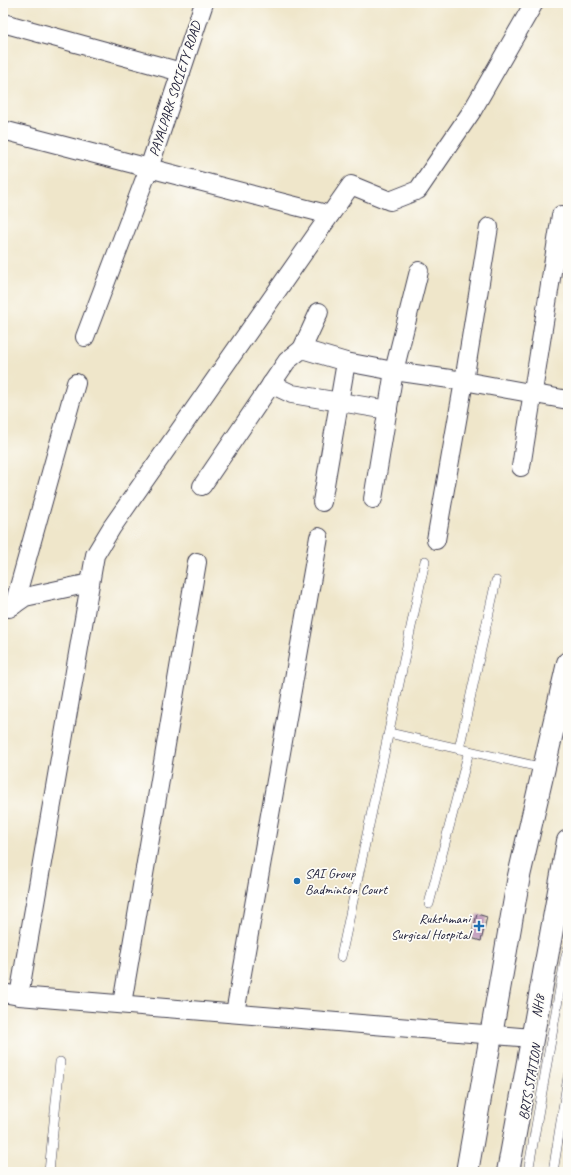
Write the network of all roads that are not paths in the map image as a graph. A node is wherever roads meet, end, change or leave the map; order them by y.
1 (204, 3) edge
2 (534, 3) edge
3 (3, 23) edge
4 (181, 72) junction
5 (3, 130) edge
6 (149, 168) junction
7 (330, 214) junction
8 (562, 214) dead end
9 (489, 227) dead end
10 (419, 271) dead end
11 (318, 312) dead end
12 (85, 337) dead end
13 (302, 349) junction
14 (346, 362) junction
15 (394, 371) junction
16 (464, 381) junction
17 (76, 383) dead end
18 (271, 384) junction
19 (533, 394) junction
20 (568, 400) edge
21 (339, 401) junction
22 (388, 410) junction
23 (521, 467) dead end
24 (202, 486) dead end
25 (373, 499) dead end
26 (322, 502) dead end
27 (318, 537) dead end
28 (436, 540) dead end
29 (425, 561) dead end
30 (197, 562) dead end
31 (496, 581) dead end
32 (90, 582) junction
33 (8, 608) edge
34 (568, 664) edge
35 (389, 733) junction
36 (459, 749) junction
37 (469, 751) junction
38 (544, 768) junction
39 (568, 841) edge
40 (429, 904) dead end
41 (568, 949) edge
42 (342, 957) dead end
43 (11, 995) edge
44 (122, 1004) junction
45 (235, 1013) junction
46 (491, 1034) junction
47 (532, 1038) junction
48 (60, 1062) dead end
49 (568, 1076) edge
50 (49, 1172) edge
51 (467, 1172) edge
52 (508, 1172) edge
53 (528, 1172) edge
54 (553, 1172) edge

1 - 4 street, PAYALPARK SOCIETY ROAD
2 - 7 street
3 - 4 street
4 - 6 street, PAYALPARK SOCIETY ROAD
5 - 6 street, PAYALPARK SOCIETY ROAD
6 - 7 street
6 - 12 street
7 - 32 street
8 - 19 street
9 - 16 street
10 - 15 street
11 - 13 street
13 - 14 street
13 - 18 street
14 - 15 street
14 - 21 street
15 - 16 street
15 - 22 street
16 - 19 street
16 - 28 street
17 - 33 street
18 - 21 street
18 - 24 street
19 - 20 street
19 - 23 street
21 - 22 street
21 - 26 street
22 - 25 street
27 - 45 street
29 - 35 lane
30 - 44 street
31 - 36 lane
32 - 33 street
32 - 43 street
34 - 38 street
35 - 36 lane
35 - 42 lane
36 - 37 lane
37 - 38 lane
37 - 40 lane
38 - 46 street
39 - 47 street, NH8
41 - 53 lane, BRTS STATION
43 - 44 street
44 - 45 street
45 - 46 street
46 - 47 street
46 - 51 street
47 - 52 street, NH8
48 - 50 lane
49 - 54 lane

